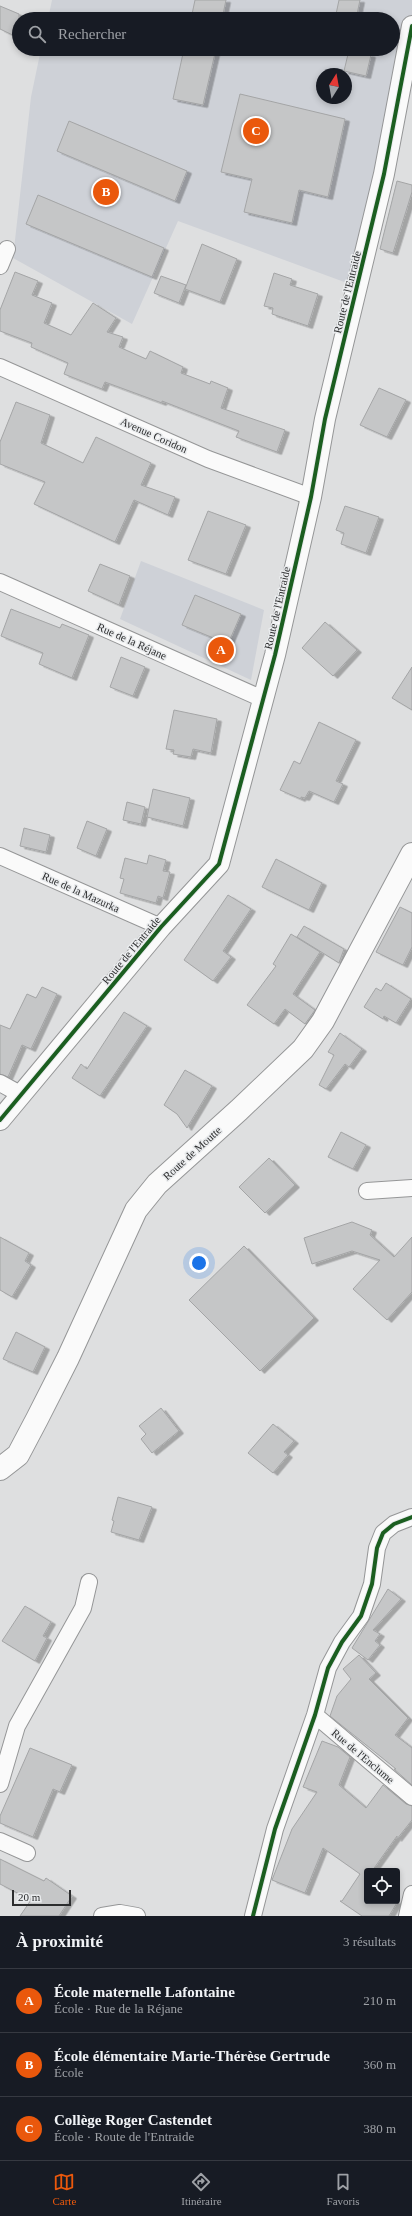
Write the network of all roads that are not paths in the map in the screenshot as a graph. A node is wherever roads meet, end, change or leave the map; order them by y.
1 (412, 26) edge
2 (7, 249) dead end
3 (0, 266) edge
4 (0, 367) edge
5 (311, 496) junction
6 (0, 582) edge
7 (263, 699) junction
8 (412, 854) edge
9 (0, 856) edge
10 (161, 927) junction
11 (0, 1083) edge
12 (20, 1094) junction
13 (0, 1120) edge
14 (412, 1188) edge
15 (367, 1191) dead end
16 (0, 1469) edge
17 (412, 1517) edge
18 (89, 1582) dead end
19 (315, 1715) junction
20 (0, 1784) edge
21 (412, 1797) edge
22 (0, 1841) edge
23 (27, 1853) dead end
24 (412, 1894) edge
25 (102, 1916) edge
26 (137, 1916) edge
27 (253, 1916) edge
28 (407, 1916) edge

1 - 5 street, Route de l'Entraide
2 - 3 street
4 - 5 street, Avenue Coridon
5 - 7 street, Route de l'Entraide
6 - 7 street, Rue de la Réjane
7 - 10 street, Route de l'Entraide
8 - 16 main road, Route de Moutte
9 - 10 street, Rue de la Mazurka
10 - 12 street, Route de l'Entraide
11 - 12 street
12 - 13 street, Route de l'Entraide
14 - 15 street
17 - 19 street
18 - 20 street
19 - 21 street, Rue de l'Enclume
19 - 27 street
22 - 23 street
24 - 28 street
25 - 26 street

